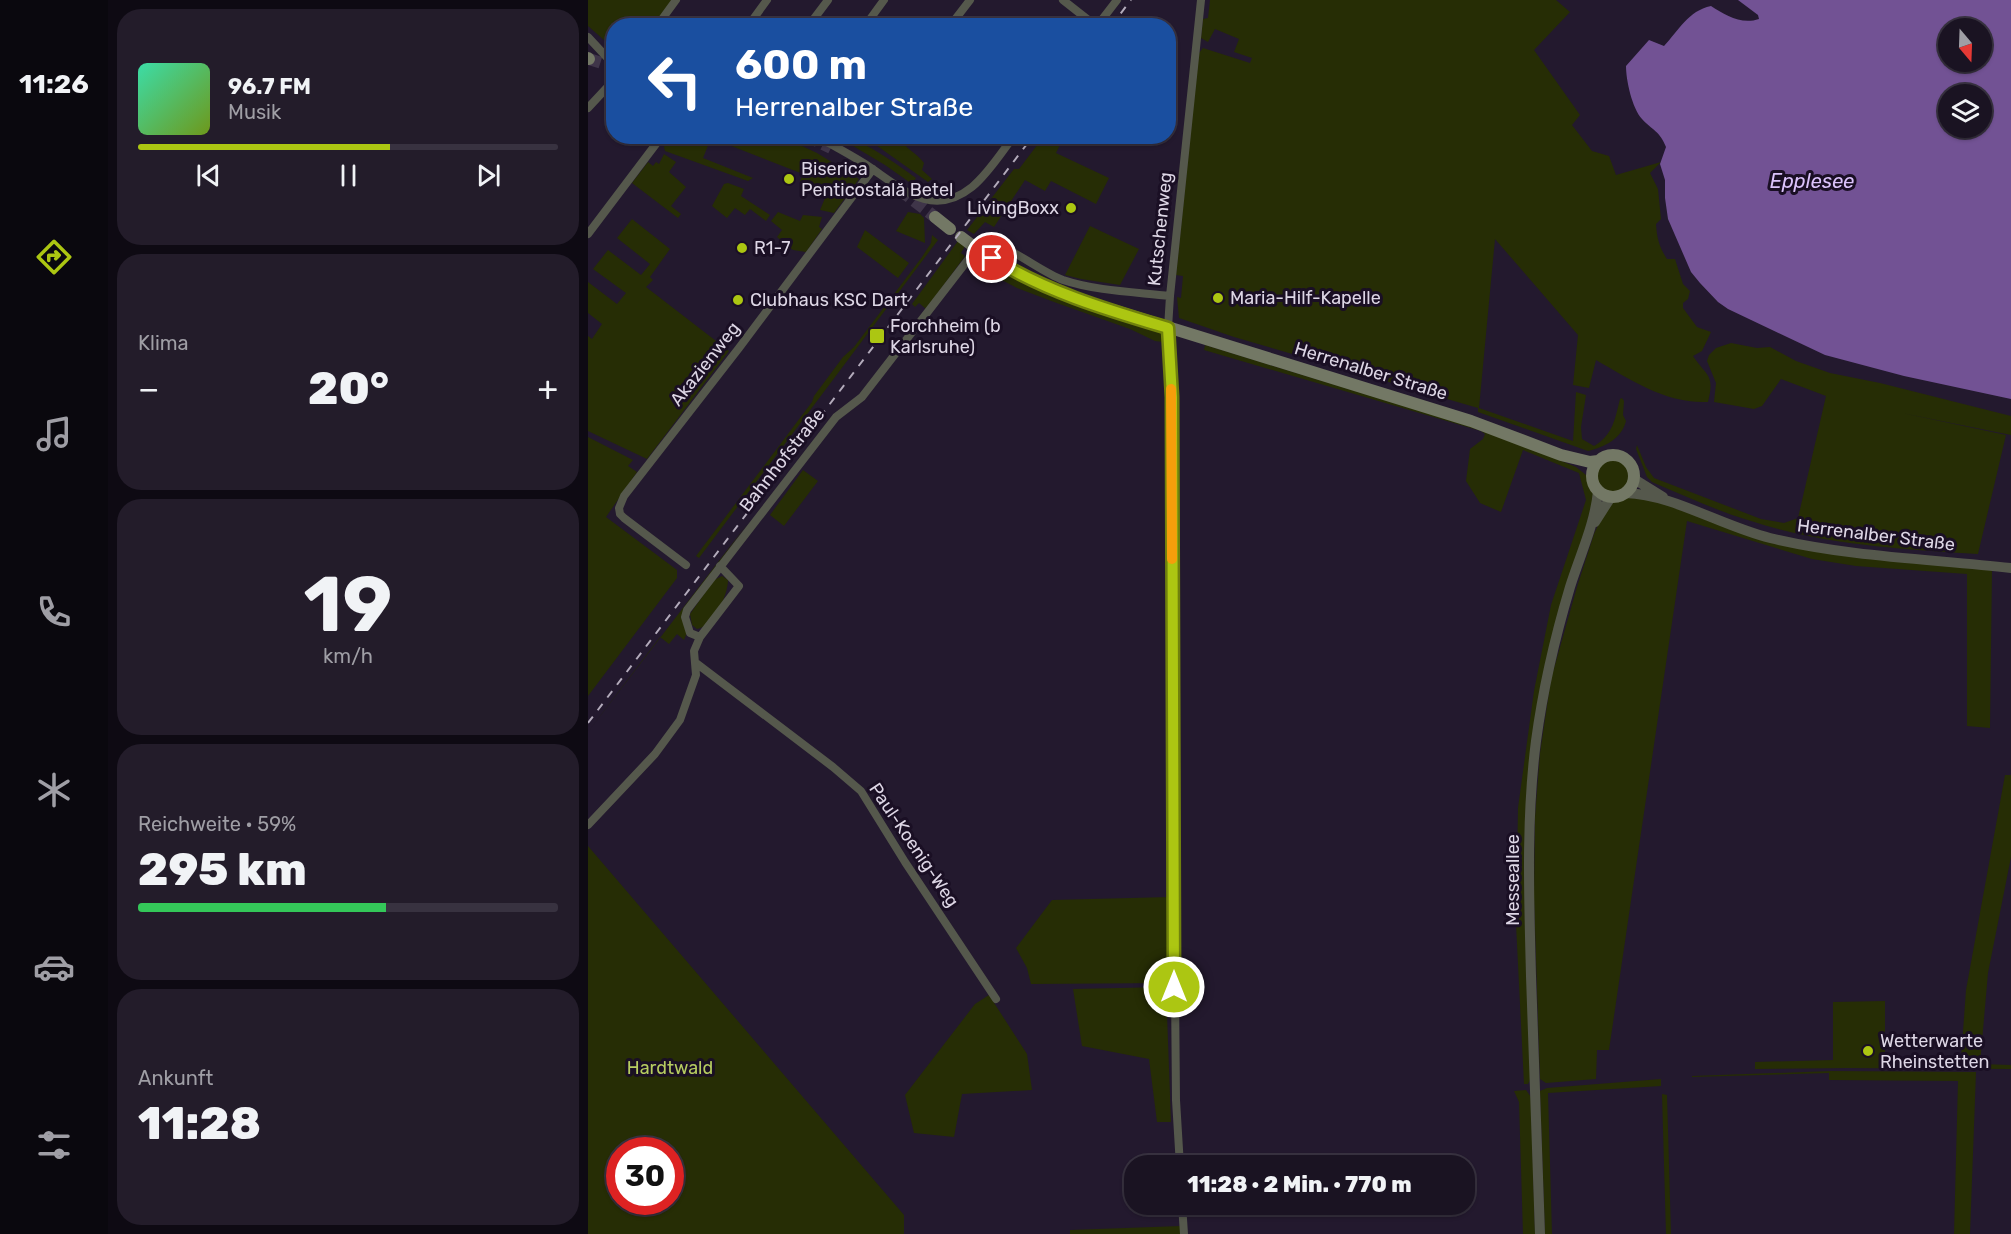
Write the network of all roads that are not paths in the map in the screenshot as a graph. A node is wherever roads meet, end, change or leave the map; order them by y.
1 (676, 0) edge
2 (767, 0) edge
3 (884, 0) edge
4 (970, 0) edge
5 (1063, 0) edge
6 (1117, 0) edge
7 (1202, 0) edge
8 (823, 2) edge
9 (663, 18) edge
10 (754, 18) edge
11 (814, 18) edge
12 (871, 18) edge
13 (956, 18) edge
14 (1086, 18) edge
15 (1102, 18) edge
16 (588, 37) edge
17 (606, 57) edge
18 (606, 89) edge
19 (588, 108) edge
20 (656, 144) edge
21 (830, 144) tunnel mouth
22 (1007, 144) edge
23 (873, 169) junction
24 (934, 217) tunnel mouth
25 (950, 229) dead end
26 (588, 234) edge
27 (961, 237) dead end
28 (980, 248) junction
29 (1170, 296) junction
30 (1168, 323) junction
31 (1561, 455) junction
32 (1598, 461) junction
33 (1592, 476) junction
34 (1634, 479) junction
35 (1598, 491) junction
36 (1626, 493) junction
37 (1611, 497) junction
38 (1670, 502) junction
39 (1589, 532) junction
40 (686, 565) dead end
41 (720, 566) junction
42 (2011, 568) edge
43 (700, 637) junction
44 (696, 663) junction
45 (588, 825) edge
46 (996, 999) dead end
47 (1180, 1155) edge
48 (1183, 1215) edge
49 (1184, 1234) edge
50 (1540, 1234) edge

1 - 9 street
2 - 10 street
3 - 12 street
4 - 13 street
5 - 14 street
6 - 15 street
7 - 29 street, Kutschenweg
8 - 11 street
16 - 17 street
18 - 19 street
20 - 26 street
21 - 23 street
22 - 23 street
23 - 40 street, Akazienweg
24 - 25 main road
27 - 28 main road, Herrenalber Straße
28 - 29 street, Herrenalber Straße
28 - 30 main road, Herrenalber Straße
28 - 41 street, Bahnhofstraße
29 - 30 street, Kutschenweg
30 - 31 main road, Herrenalber Straße
30 - 47 street, Kutschenweg
31 - 32 main road, Herrenalber Straße
31 - 33 main road, Herrenalber Straße
32 - 33 main road
32 - 34 main road
33 - 35 main road
34 - 36 main road
34 - 38 street, Herrenalber Straße
35 - 37 main road
35 - 39 street, Messeallee
36 - 37 main road
36 - 38 street, Herrenalber Straße
37 - 39 street, Messeallee
38 - 42 street, Herrenalber Straße
39 - 50 street, Messeallee
41 - 43 street, Bahnhofstraße
41 - 43 street
43 - 44 street
44 - 45 street
44 - 46 street, Paul-Koenig-Weg
48 - 49 street

